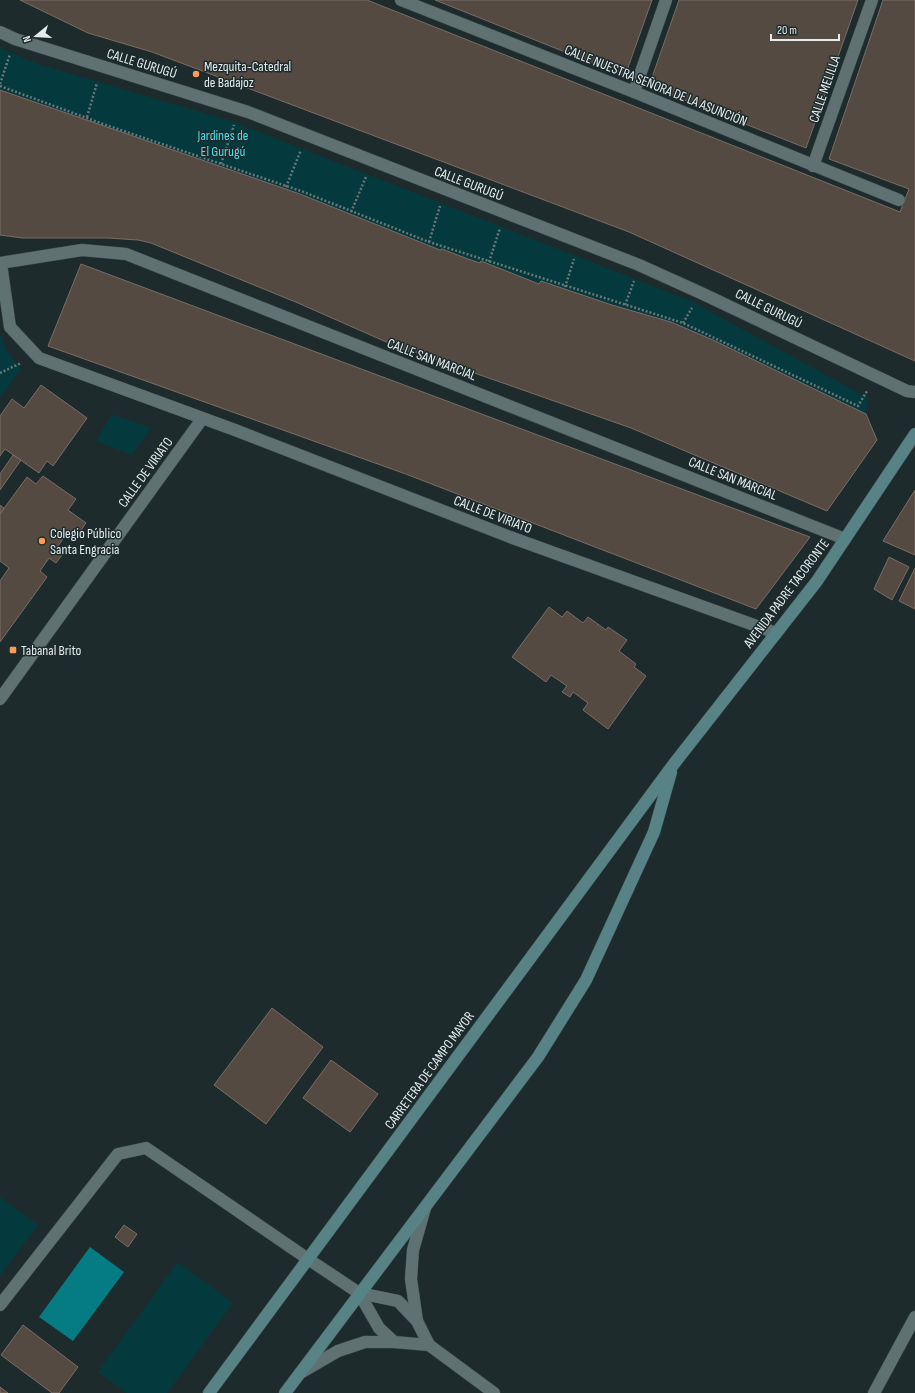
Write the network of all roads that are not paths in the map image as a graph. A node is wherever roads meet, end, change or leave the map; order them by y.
1 (401, 0) edge
2 (666, 0) edge
3 (872, 0) edge
4 (0, 32) edge
5 (634, 92) junction
6 (813, 166) junction
7 (899, 200) dead end
8 (0, 264) edge
9 (915, 392) edge
10 (202, 418) junction
11 (915, 434) edge
12 (845, 539) junction
13 (776, 633) junction
14 (0, 699) edge
15 (673, 765) junction
16 (426, 1205) junction
17 (308, 1260) junction
18 (359, 1292) junction
19 (0, 1305) edge
20 (915, 1317) edge
21 (417, 1321) junction
22 (394, 1342) junction
23 (429, 1345) junction
24 (299, 1374) junction
25 (209, 1393) edge
26 (285, 1393) edge
27 (494, 1393) edge
28 (874, 1393) edge

1 - 5 street, CALLE NUESTRA SEÑORA DE LA ASUNCIÓN
2 - 5 street
3 - 6 street, CALLE MELILLA
4 - 9 street, CALLE GURUGÚ
5 - 6 street, CALLE NUESTRA SEÑORA DE LA ASUNCIÓN
6 - 7 street, CALLE NUESTRA SEÑORA DE LA ASUNCIÓN
8 - 10 street, CALLE DE VIRIATO
8 - 12 street, CALLE SAN MARCIAL
10 - 13 street, CALLE DE VIRIATO
10 - 14 street, CALLE DE VIRIATO
11 - 12 main road, AVENIDA PADRE TACORONTE
12 - 13 main road, AVENIDA PADRE TACORONTE
13 - 15 main road, AVENIDA PADRE TACORONTE
15 - 16 main road
15 - 17 main road, CARRETERA DE CAMPO MAYOR
16 - 18 main road
16 - 21 street
17 - 18 street
17 - 19 street
17 - 25 main road, CARRETERA DE CAMPO MAYOR
18 - 21 street
18 - 22 street
18 - 24 main road
20 - 28 street
21 - 23 street
22 - 23 street
22 - 24 street
23 - 27 street
24 - 26 main road

